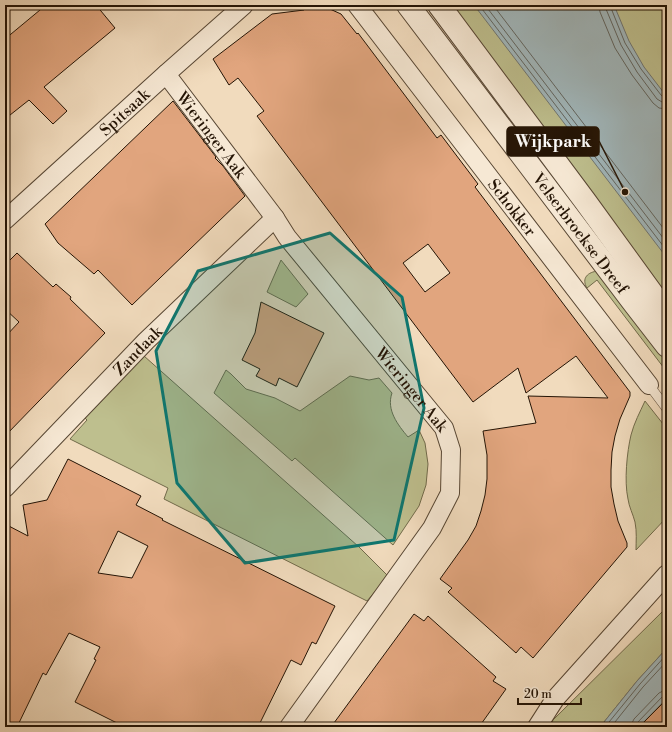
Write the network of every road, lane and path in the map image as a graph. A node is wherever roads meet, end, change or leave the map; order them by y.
1 (244, 5) edge
2 (357, 5) edge
3 (408, 5) edge
4 (438, 5) edge
5 (166, 74) junction
6 (275, 218) junction
7 (5, 220) edge
8 (667, 314) edge
9 (667, 346) edge
10 (649, 385) joint
11 (667, 409) edge
12 (5, 488) edge
13 (667, 574) edge
14 (289, 727) edge
15 (537, 727) edge

1 - 5 street, Spitsaak
2 - 10 street, Schokker
3 - 9 street, Velserbroekse Dreef
4 - 8 street, Velserbroekse Dreef
5 - 6 street, Wieringer Aak
5 - 7 street, Spitsaak
6 - 12 street, Zandaak
6 - 14 street, Wieringer Aak
10 - 11 lane, Schokker
13 - 15 street

